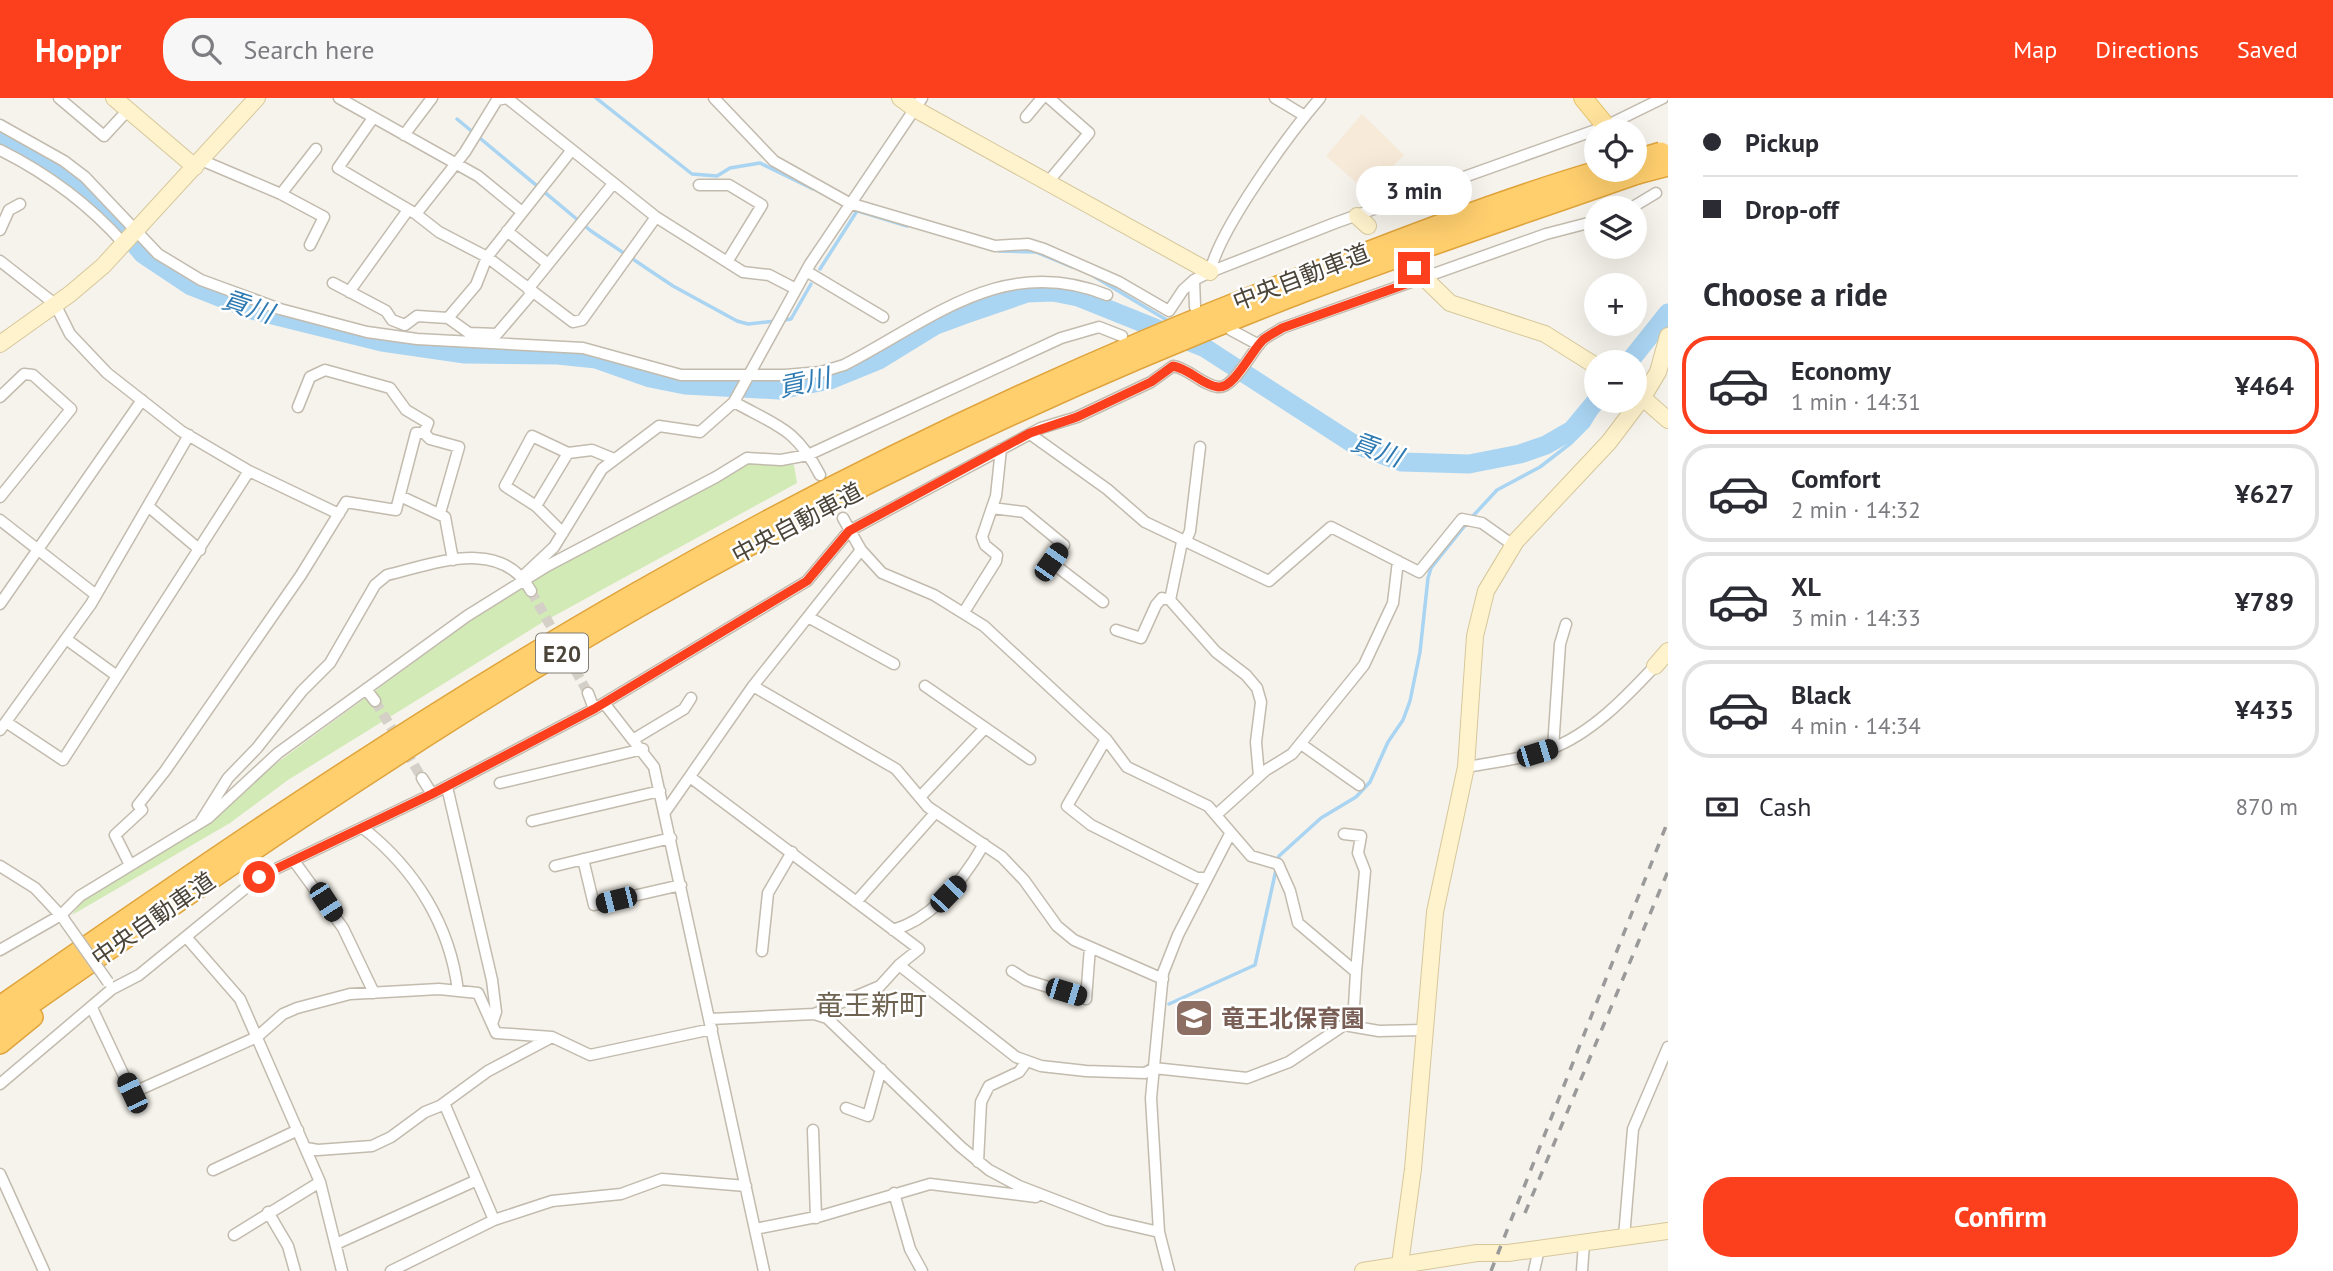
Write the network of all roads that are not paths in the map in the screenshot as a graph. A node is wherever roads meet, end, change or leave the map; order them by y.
1 (59, 98) edge
2 (114, 98) edge
3 (257, 98) edge
4 (339, 98) edge
5 (432, 98) edge
6 (714, 98) edge
7 (900, 98) edge
8 (1042, 98) edge
9 (1049, 98) edge
10 (1275, 98) edge
11 (1320, 98) edge
12 (1583, 98) edge
13 (1663, 98) edge
14 (495, 99) edge
15 (918, 103) edge
16 (128, 110) junction
17 (1305, 116) junction
18 (1026, 117) dead end
19 (373, 118) junction
20 (1599, 119) edge
21 (1625, 119) edge
22 (0, 125) edge
23 (404, 135) junction
24 (1584, 138) edge
25 (316, 149) dead end
26 (0, 150) edge
27 (571, 151) junction
28 (1665, 156) edge
29 (1647, 162) edge
30 (198, 163) junction
31 (456, 163) junction
32 (1647, 163) edge
33 (1584, 175) edge
34 (1668, 178) edge
35 (1048, 182) junction
36 (1597, 182) edge
37 (612, 185) junction
38 (699, 185) dead end
39 (1656, 193) dead end
40 (281, 194) junction
41 (1647, 198) edge
42 (20, 204) dead end
43 (847, 206) junction
44 (412, 212) junction
45 (522, 212) junction
46 (656, 217) junction
47 (1584, 224) edge
48 (0, 230) edge
49 (137, 230) junction
50 (507, 231) junction
51 (124, 244) junction
52 (310, 245) dead end
53 (486, 257) junction
54 (0, 261) edge
55 (727, 262) junction
56 (548, 264) junction
57 (1088, 267) junction
58 (806, 271) junction
59 (1210, 272) junction
60 (1418, 273) junction
61 (1194, 280) junction
62 (1083, 282) junction
63 (333, 283) dead end
64 (796, 289) junction
65 (530, 291) junction
66 (349, 292) junction
67 (1107, 295) dead end
68 (55, 304) junction
69 (883, 317) dead end
70 (448, 318) junction
71 (1209, 321) junction
72 (1122, 336) dead end
73 (1668, 336) edge
74 (0, 344) edge
75 (1259, 345) junction
76 (1165, 358) junction
77 (1584, 358) edge
78 (746, 377) junction
79 (1647, 385) edge
80 (0, 397) edge
81 (142, 400) junction
82 (1647, 401) edge
83 (734, 402) junction
84 (298, 407) dead end
85 (1627, 413) edge
86 (1668, 421) edge
87 (424, 433) junction
88 (1030, 433) junction
89 (189, 435) junction
90 (1200, 447) dead end
91 (1001, 449) junction
92 (568, 453) junction
93 (810, 454) junction
94 (614, 459) junction
95 (249, 471) junction
96 (820, 475) dead end
97 (400, 496) junction
98 (0, 497) edge
99 (536, 506) junction
100 (149, 507) junction
101 (992, 508) junction
102 (440, 513) junction
103 (339, 514) junction
104 (843, 518) dead end
105 (0, 520) edge
106 (849, 531) junction
107 (563, 533) junction
108 (1184, 542) junction
109 (1513, 545) junction
110 (37, 549) junction
111 (200, 550) junction
112 (862, 550) junction
113 (453, 560) junction
114 (1398, 561) junction
115 (526, 584) junction
116 (96, 595) junction
117 (1171, 600) junction
118 (1104, 602) dead end
119 (0, 604) edge
120 (964, 612) junction
121 (808, 617) junction
122 (1566, 624) dead end
123 (1115, 630) dead end
124 (66, 639) junction
125 (1668, 651) edge
126 (894, 664) dead end
127 (1655, 667) joint
128 (117, 676) junction
129 (753, 686) junction
130 (925, 686) dead end
131 (366, 690) junction
132 (588, 693) tunnel mouth
133 (691, 698) dead end
134 (375, 701) tunnel mouth
135 (604, 703) junction
136 (594, 709) junction
137 (3, 726) edge
138 (985, 728) junction
139 (634, 738) junction
140 (1106, 739) junction
141 (1301, 744) junction
142 (1553, 748) junction
143 (643, 749) junction
144 (1030, 759) dead end
145 (1466, 767) junction
146 (1259, 776) junction
147 (690, 777) junction
148 (422, 778) tunnel mouth
149 (500, 783) dead end
150 (1360, 785) dead end
151 (447, 787) junction
152 (660, 791) junction
153 (432, 794) junction
154 (920, 797) junction
155 (666, 812) junction
156 (936, 812) junction
157 (1216, 815) junction
158 (532, 821) dead end
159 (199, 823) junction
160 (363, 828) junction
161 (1230, 834) junction
162 (1344, 834) dead end
163 (671, 838) junction
164 (985, 844) junction
165 (792, 852) junction
166 (583, 859) junction
167 (293, 861) junction
168 (130, 865) junction
169 (0, 866) edge
170 (555, 866) dead end
171 (1206, 878) junction
172 (681, 885) junction
173 (193, 891) junction
174 (856, 902) junction
175 (141, 907) junction
176 (63, 918) junction
177 (893, 930) junction
178 (187, 938) junction
179 (1090, 947) junction
180 (0, 950) edge
181 (762, 951) dead end
182 (899, 965) junction
183 (1012, 971) dead end
184 (1356, 972) junction
185 (1163, 979) junction
186 (110, 985) junction
187 (458, 991) junction
188 (0, 992) edge
189 (374, 993) junction
190 (0, 1006) edge
191 (92, 1008) junction
192 (814, 1014) junction
193 (492, 1024) junction
194 (711, 1024) junction
195 (1353, 1024) junction
196 (0, 1026) edge
197 (1423, 1030) junction
198 (257, 1037) junction
199 (552, 1037) junction
200 (0, 1044) edge
201 (1668, 1047) edge
202 (1027, 1061) junction
203 (1154, 1068) junction
204 (881, 1069) junction
205 (0, 1084) edge
206 (444, 1103) junction
207 (846, 1108) dead end
208 (298, 1130) junction
209 (813, 1130) dead end
210 (306, 1147) junction
211 (978, 1162) junction
212 (213, 1170) dead end
213 (0, 1174) edge
214 (477, 1180) junction
215 (320, 1182) junction
216 (746, 1186) junction
217 (894, 1193) junction
218 (1046, 1197) junction
219 (268, 1212) junction
220 (816, 1217) junction
221 (494, 1220) junction
222 (755, 1229) junction
223 (1668, 1231) edge
224 (1159, 1232) junction
225 (234, 1235) dead end
226 (1624, 1237) junction
227 (1584, 1242) junction
228 (336, 1244) junction
229 (1539, 1249) junction
230 (1400, 1264) junction
231 (761, 1270) edge
232 (44, 1271) edge
233 (295, 1271) edge
234 (342, 1271) edge
235 (391, 1271) edge
236 (922, 1271) edge
237 (1169, 1271) edge
238 (1363, 1271) edge
239 (1535, 1271) edge
240 (1582, 1271) edge

1 - 16 street
2 - 16 street
3 - 30 street
4 - 19 street
5 - 23 street
6 - 43 street
7 - 15 street
8 - 18 street
9 - 35 street
10 - 17 street
11 - 17 street
12 - 20 main road
13 - 21 street
14 - 27 street
14 - 31 street
15 - 35 street
15 - 43 street
16 - 30 street
17 - 59 street
19 - 23 street
19 - 44 street
22 - 49 street
23 - 31 street
24 - 59 street
25 - 40 street
26 - 51 street
27 - 37 street
27 - 45 street
28 - 32 highway, 中央自動車道 / E20, bridge
29 - 34 main road
30 - 40 street
30 - 49 street
31 - 44 street
31 - 45 street
33 - 71 highway, 中央自動車道 / E20
35 - 59 street
36 - 71 highway, 中央自動車道 / E20
37 - 46 street
37 - 56 street
38 - 55 street
39 - 41 street
40 - 52 street
42 - 48 street
43 - 57 street
43 - 58 street
44 - 53 street
44 - 66 street
45 - 50 street
46 - 55 street
46 - 65 street
47 - 60 street
49 - 51 street
49 - 78 street
50 - 53 street
50 - 56 street
51 - 68 street
53 - 65 street
53 - 70 street
54 - 68 street
55 - 64 street
56 - 65 street
57 - 61 street
57 - 62 street
58 - 64 street
58 - 69 street
59 - 61 street
60 - 75 street
60 - 77 street
61 - 71 street
62 - 67 street
62 - 78 street
63 - 66 street
64 - 78 street
65 - 70 street
66 - 70 street
68 - 74 street
68 - 81 street
71 - 75 street
71 - 76 highway, 中央自動車道 / E20
71 - 175 highway, 中央自動車道 / E20
72 - 93 street
73 - 79 street
75 - 76 street
76 - 88 street
76 - 173 highway, 中央自動車道 / E20
78 - 83 street
80 - 98 street
81 - 89 street
81 - 110 street
82 - 86 street
83 - 93 street
83 - 94 street
84 - 87 street
85 - 109 street
87 - 97 street
87 - 102 street
88 - 91 street
88 - 108 street
89 - 95 street
89 - 100 street
90 - 108 street
91 - 101 street
91 - 106 street
92 - 94 street
92 - 99 street
92 - 99 street
93 - 96 street
93 - 115 street
94 - 107 street
95 - 103 street
95 - 111 street
97 - 102 street
97 - 103 street
99 - 107 street
100 - 111 street
100 - 116 street
101 - 118 street
101 - 120 street
102 - 113 street
103 - 168 street
104 - 106 street
105 - 110 street
106 - 112 street
106 - 135 street
107 - 115 street
108 - 114 street
108 - 117 street
109 - 114 street
109 - 145 street
110 - 116 street
110 - 119 street
111 - 128 street
112 - 120 street
112 - 121 street
113 - 115 street
113 - 159 street
114 - 141 street
115 - 131 street
116 - 124 street
117 - 123 street
117 - 146 street
120 - 140 street
121 - 126 street
121 - 129 street
122 - 142 street
124 - 128 street
124 - 137 street
125 - 127 street
127 - 142 street
128 - 137 street
129 - 147 street
129 - 154 street
130 - 138 street
131 - 134 street
131 - 159 street
132 - 136 street
133 - 139 street
135 - 136 street
135 - 139 street
136 - 151 street
138 - 144 street
138 - 154 street
139 - 143 street
140 - 157 street
140 - 171 street
141 - 146 street
141 - 150 street
142 - 145 street
143 - 149 street
143 - 152 street
145 - 197 street
146 - 157 street
147 - 155 street
147 - 165 street
148 - 153 street
151 - 153 street
151 - 193 street
152 - 155 street
152 - 158 street
153 - 160 street
154 - 156 street
155 - 163 street
156 - 164 street
156 - 174 street
157 - 161 street
159 - 168 street
160 - 167 street
160 - 187 street
161 - 171 street
161 - 184 street
162 - 184 street
163 - 166 street
163 - 172 street
164 - 177 street
164 - 179 street
165 - 174 street
165 - 181 street
166 - 170 street
166 - 172 street
167 - 178 street
167 - 189 street
168 - 176 street
169 - 176 street
171 - 185 street
172 - 194 street
173 - 196 highway, 中央自動車道 / E20
173 - 200 highway
174 - 177 street
175 - 188 highway
175 - 190 highway, 中央自動車道 / E20
176 - 180 street
176 - 186 street, bridge
177 - 182 street
178 - 186 street
178 - 198 street
179 - 183 street
179 - 185 street
182 - 192 street
182 - 202 street
184 - 195 street
185 - 203 street
186 - 191 street
187 - 189 street
187 - 193 street
189 - 198 street
191 - 198 street
191 - 205 street
192 - 194 street
192 - 204 street
193 - 199 street
194 - 199 street
194 - 216 street
195 - 197 street
195 - 203 street
197 - 230 street
198 - 208 street
199 - 206 street
201 - 226 street
202 - 203 street
202 - 211 street
203 - 224 street
204 - 207 street
204 - 211 street
206 - 210 street
206 - 214 street
208 - 210 street
208 - 212 street
209 - 220 street
210 - 215 street
211 - 218 street
213 - 232 street
214 - 221 street
214 - 228 street
215 - 219 street
215 - 228 street
216 - 221 street
216 - 222 street
217 - 218 street
217 - 220 street
217 - 236 street
218 - 224 street
219 - 225 street
219 - 233 street
220 - 222 street
221 - 235 street
222 - 231 street
223 - 226 street
224 - 237 street
226 - 227 street
227 - 229 street
227 - 240 street
228 - 234 street
229 - 230 street
229 - 239 street
230 - 238 street

